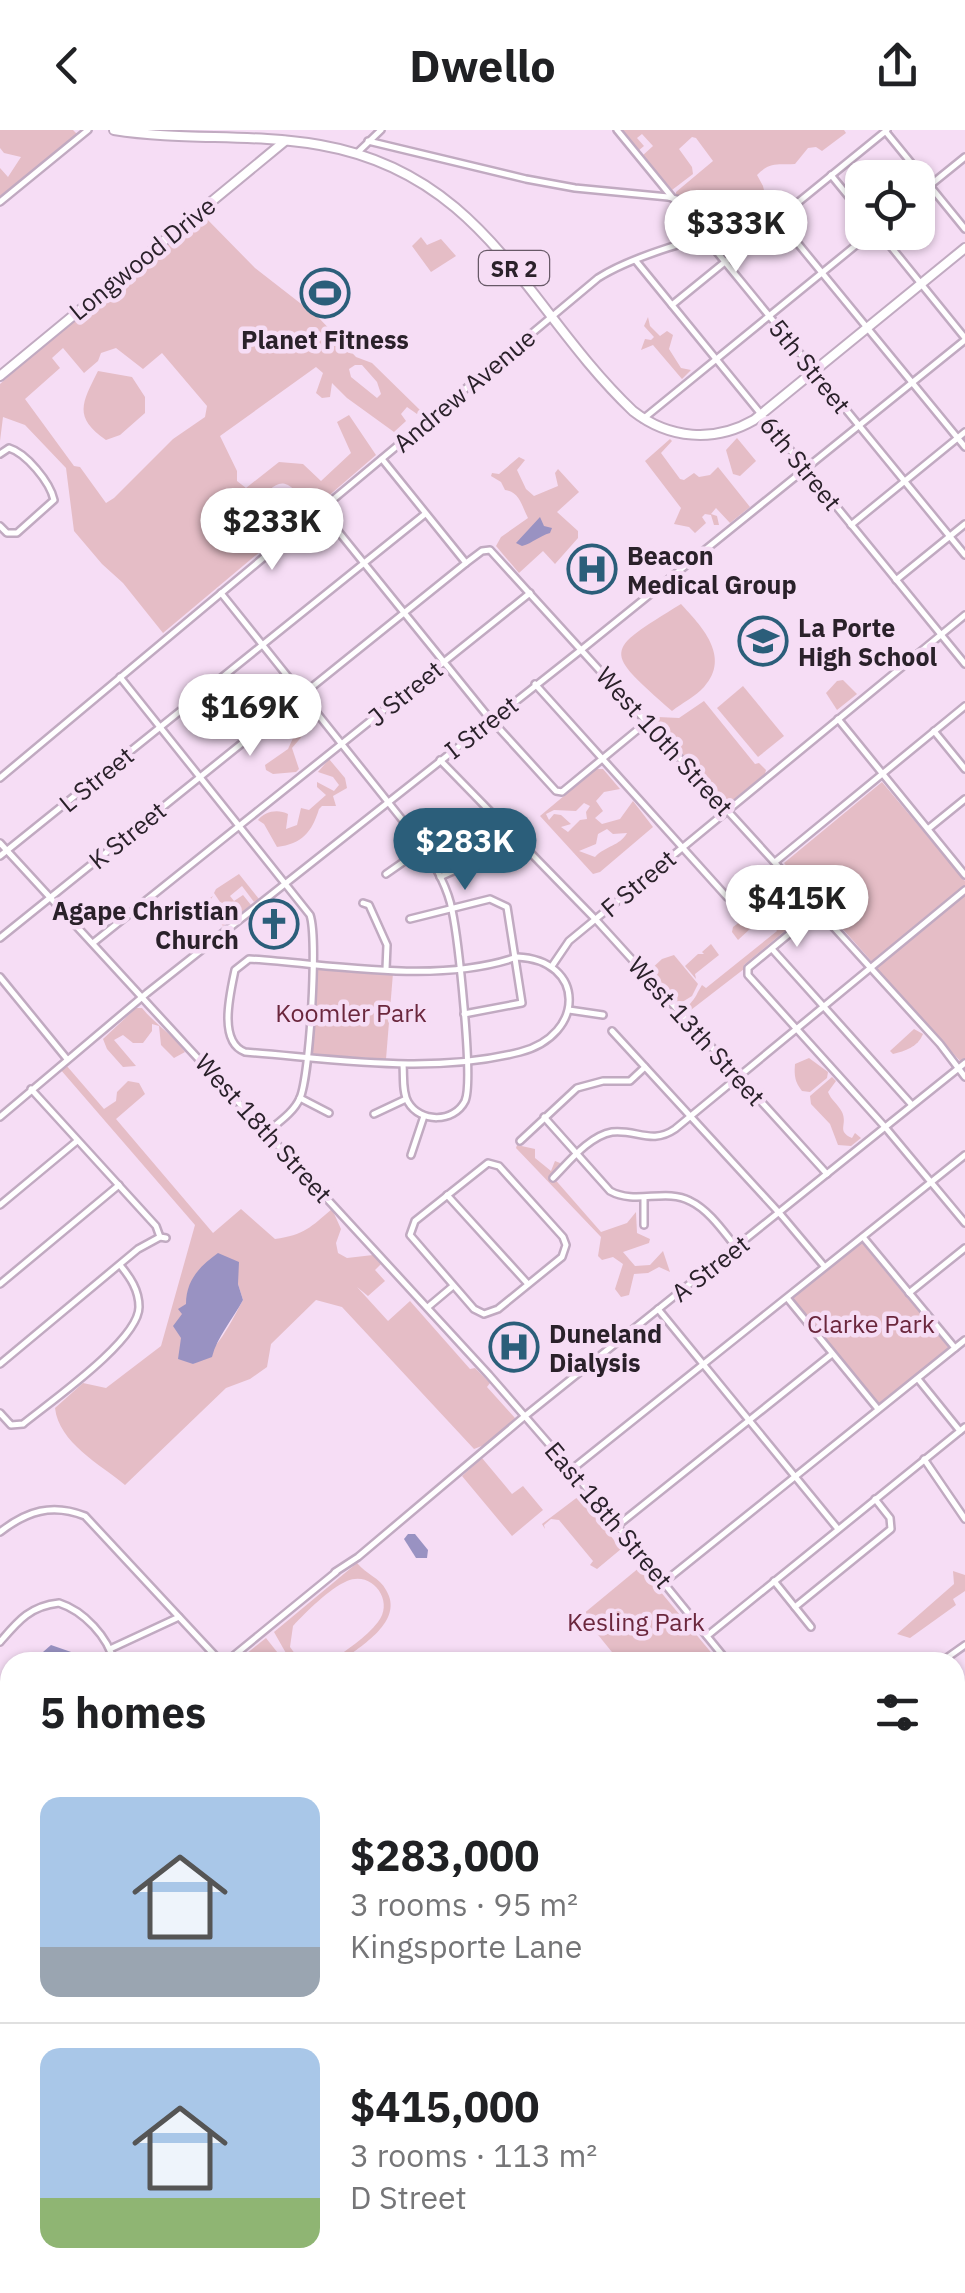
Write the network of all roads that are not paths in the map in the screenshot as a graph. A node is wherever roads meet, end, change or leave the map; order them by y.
1 (88, 130) edge
2 (114, 130) edge
3 (381, 130) edge
4 (617, 130) edge
5 (886, 130) edge
6 (285, 141) junction
7 (368, 142) junction
8 (358, 154) junction
9 (965, 157) edge
10 (910, 160) edge
11 (831, 175) junction
12 (935, 182) edge
13 (845, 192) edge
14 (935, 192) edge
15 (674, 198) junction
16 (0, 202) edge
17 (777, 218) junction
18 (766, 221) junction
19 (965, 230) edge
20 (705, 237) junction
21 (965, 248) edge
22 (852, 250) edge
23 (891, 250) edge
24 (636, 261) junction
25 (725, 261) junction
26 (823, 273) junction
27 (921, 284) junction
28 (672, 305) junction
29 (553, 316) junction
30 (770, 316) junction
31 (868, 328) junction
32 (965, 339) edge
33 (716, 360) junction
34 (815, 372) junction
35 (0, 376) edge
36 (913, 382) junction
37 (762, 414) junction
38 (644, 419) junction
39 (860, 426) junction
40 (965, 432) edge
41 (958, 438) junction
42 (965, 447) edge
43 (0, 454) edge
44 (382, 458) junction
45 (806, 469) junction
46 (904, 482) junction
47 (320, 510) junction
48 (426, 514) junction
49 (965, 524) edge
50 (851, 525) junction
51 (0, 526) edge
52 (950, 536) junction
53 (490, 550) joint
54 (965, 555) edge
55 (366, 564) junction
56 (466, 564) junction
57 (896, 580) junction
58 (220, 593) junction
59 (530, 593) junction
60 (404, 614) junction
61 (965, 615) edge
62 (941, 635) junction
63 (263, 646) junction
64 (581, 649) junction
65 (444, 662) junction
66 (965, 664) edge
67 (120, 676) junction
68 (536, 684) junction
69 (303, 695) junction
70 (965, 706) edge
71 (838, 719) junction
72 (491, 720) junction
73 (647, 722) junction
74 (161, 728) junction
75 (934, 732) junction
76 (342, 744) junction
77 (604, 758) junction
78 (440, 760) junction
79 (965, 770) edge
80 (882, 773) junction
81 (200, 776) junction
82 (0, 778) edge
83 (965, 799) edge
84 (388, 801) junction
85 (728, 810) junction
86 (240, 824) junction
87 (452, 828) dead end
88 (928, 830) junction
89 (0, 843) edge
90 (682, 846) junction
91 (424, 847) junction
92 (7, 850) junction
93 (0, 856) edge
94 (775, 862) junction
95 (469, 864) dead end
96 (386, 874) dead end
97 (965, 875) edge
98 (440, 877) junction
99 (286, 882) junction
100 (965, 890) edge
101 (727, 896) dead end
102 (50, 897) junction
103 (363, 902) dead end
104 (452, 908) junction
105 (818, 910) junction
106 (410, 919) dead end
107 (594, 919) junction
108 (0, 938) edge
109 (93, 943) junction
110 (772, 949) junction
111 (517, 957) junction
112 (314, 963) junction
113 (552, 966) junction
114 (459, 968) junction
115 (871, 968) junction
116 (386, 970) junction
117 (0, 976) edge
118 (143, 997) junction
119 (824, 1008) junction
120 (569, 1010) junction
121 (464, 1014) junction
122 (603, 1015) dead end
123 (798, 1030) junction
124 (612, 1031) dead end
125 (306, 1057) junction
126 (67, 1059) junction
127 (467, 1061) junction
128 (402, 1065) junction
129 (962, 1065) edge
130 (645, 1068) junction
131 (740, 1078) junction
132 (965, 1078) edge
133 (31, 1089) junction
134 (300, 1098) junction
135 (406, 1099) junction
136 (0, 1104) edge
137 (912, 1105) junction
138 (329, 1113) dead end
139 (3, 1114) edge
140 (374, 1114) dead end
141 (424, 1116) junction
142 (544, 1117) junction
143 (690, 1117) junction
144 (885, 1126) junction
145 (268, 1132) junction
146 (520, 1140) dead end
147 (77, 1141) junction
148 (411, 1154) dead end
149 (578, 1154) junction
150 (965, 1155) edge
151 (828, 1174) junction
152 (553, 1178) dead end
153 (931, 1182) junction
154 (118, 1186) junction
155 (447, 1194) junction
156 (644, 1197) junction
157 (0, 1204) edge
158 (779, 1213) junction
159 (965, 1223) edge
160 (644, 1225) dead end
161 (863, 1236) junction
162 (736, 1247) junction
163 (965, 1248) edge
164 (120, 1264) junction
165 (824, 1266) junction
166 (0, 1284) edge
167 (528, 1284) junction
168 (453, 1286) junction
169 (909, 1293) junction
170 (787, 1298) junction
171 (428, 1307) junction
172 (658, 1309) junction
173 (965, 1340) edge
174 (955, 1348) junction
175 (832, 1354) junction
176 (0, 1364) edge
177 (704, 1365) junction
178 (918, 1378) junction
179 (878, 1409) junction
180 (0, 1413) edge
181 (525, 1416) junction
182 (749, 1420) junction
183 (963, 1429) edge
184 (924, 1459) junction
185 (571, 1470) junction
186 (795, 1476) junction
187 (876, 1499) junction
188 (965, 1519) edge
189 (616, 1526) junction
190 (838, 1528) junction
191 (0, 1532) edge
192 (774, 1581) junction
193 (664, 1582) junction
194 (795, 1607) junction
195 (178, 1617) junction
196 (811, 1627) dead end
197 (706, 1636) junction
198 (0, 1642) edge
199 (110, 1649) junction
200 (111, 1652) edge
201 (214, 1652) edge
202 (236, 1652) edge
203 (720, 1652) edge

1 - 16 street
2 - 6 main road, SR 2
3 - 7 street
4 - 15 street, 5th Street
5 - 10 street
5 - 11 street
6 - 8 main road, SR 2
6 - 35 main road, Longwood Drive
7 - 8 street
7 - 15 street
8 - 29 main road, SR 2
9 - 12 street
11 - 13 street
11 - 17 street
14 - 19 street
15 - 18 street
15 - 20 street, 5th Street
17 - 18 street, Andrew Avenue
17 - 25 street
17 - 26 street
18 - 20 street, Andrew Avenue
20 - 24 street, Andrew Avenue
20 - 25 street, 5th Street
21 - 27 main road, SR 2
22 - 26 street
23 - 27 street
24 - 28 street, 6th Street
24 - 29 street, Andrew Avenue
25 - 28 street
25 - 30 street, 5th Street
26 - 30 street
26 - 31 street
27 - 31 main road, SR 2
27 - 32 street
28 - 33 street, 6th Street
29 - 38 main road, SR 2
29 - 44 street, Andrew Avenue
30 - 33 street
30 - 34 street, 5th Street
31 - 34 main road, SR 2
31 - 36 street
32 - 36 street, I Street
33 - 37 street, 6th Street
33 - 38 street
34 - 37 main road, SR 2
34 - 39 street, 5th Street
36 - 39 street, I Street
36 - 41 street
37 - 38 main road, SR 2
37 - 45 street, 6th Street
39 - 45 street, I Street
39 - 46 street, 5th Street
40 - 41 street
41 - 42 street
41 - 46 street
43 - 51 street
44 - 47 street, Andrew Avenue
44 - 48 street
45 - 50 street, 6th Street
45 - 64 street, I Street
46 - 50 street
46 - 52 street, 5th Street
47 - 55 street
47 - 58 street, Andrew Avenue
48 - 55 street, L Street
48 - 56 street
49 - 52 street
50 - 57 street, 6th Street
52 - 54 street, 5th Street
52 - 57 street
53 - 56 street, K Street
53 - 59 street, West 10th Street
55 - 60 street
55 - 63 street, L Street
56 - 60 street, K Street
57 - 62 street, 6th Street
58 - 63 street
58 - 67 street, Andrew Avenue
59 - 64 street, West 10th Street
59 - 65 street, J Street
60 - 65 street
60 - 69 street, K Street
61 - 62 street, F Street
62 - 66 street, 6th Street
62 - 71 street, F Street
63 - 69 street
63 - 74 street, L Street
64 - 68 street, I Street
64 - 73 street, West 10th Street
65 - 72 street
65 - 76 street, J Street
67 - 74 street
67 - 82 street, Andrew Avenue
68 - 72 street, I Street
68 - 77 street
69 - 76 street
69 - 81 street, K Street
70 - 75 street
71 - 80 street
71 - 85 street, F Street
72 - 77 street
72 - 78 street, I Street
73 - 77 street
73 - 85 street, West 10th Street
74 - 81 street
74 - 92 street, L Street
75 - 79 street
75 - 80 street
76 - 84 street
76 - 86 street, J Street
77 - 90 street
78 - 84 street, I Street
78 - 107 street, West 13th Street
80 - 88 street
80 - 94 street
81 - 86 street
81 - 102 street, K Street
83 - 88 street
84 - 91 street
84 - 99 street, I Street
85 - 90 street, F Street
85 - 94 street, West 10th Street
86 - 99 street
86 - 109 street, J Street
87 - 91 street
88 - 97 street
89 - 92 street, West 18th Street
90 - 101 street
90 - 107 street, F Street
91 - 96 street
91 - 98 street
92 - 93 street, L Street
92 - 102 street, West 18th Street
94 - 105 street, West 10th Street
95 - 98 street
98 - 104 street
99 - 112 street
99 - 118 street, I Street
100 - 115 street
102 - 108 street, K Street
102 - 109 street, West 18th Street
103 - 116 street
104 - 106 street
104 - 111 street
104 - 114 street
105 - 110 street
105 - 115 street, West 10th Street
107 - 113 street, F Street
107 - 131 street, West 13th Street
109 - 118 street, West 18th Street
110 - 119 street
110 - 123 street
111 - 113 street
111 - 114 street
111 - 121 street
112 - 116 street
112 - 125 street
112 - 125 street
113 - 120 street
114 - 116 street
114 - 121 street
115 - 119 street
115 - 129 street, West 10th Street
117 - 126 street
118 - 126 street, I Street
118 - 145 street, West 18th Street
119 - 123 street
119 - 137 street
120 - 122 street
120 - 127 street
121 - 127 street
123 - 131 street
123 - 144 street
124 - 130 street
125 - 128 street
125 - 134 street
126 - 133 street, I Street
127 - 128 street
127 - 141 street
128 - 135 street
129 - 132 street, West 10th Street
129 - 137 street, A Street
130 - 142 street
130 - 143 street
131 - 143 street
131 - 151 street, West 13th Street
133 - 139 street, I Street
133 - 147 street
134 - 138 street
134 - 145 street
135 - 140 street
135 - 141 street
136 - 139 street
137 - 144 street, A Street
141 - 148 street
142 - 146 street
142 - 149 street
143 - 149 street
143 - 158 street
144 - 151 street, A Street
144 - 153 street
145 - 171 street, West 18th Street
147 - 154 street
147 - 157 street
149 - 152 street
149 - 156 street
150 - 153 street
151 - 158 street, A Street
153 - 159 street
153 - 161 street
154 - 164 street
154 - 166 street
155 - 167 street
155 - 167 street
155 - 168 street
156 - 160 street
156 - 162 street
158 - 162 street, A Street
158 - 165 street
161 - 165 street
161 - 169 street
162 - 172 street, A Street
163 - 169 street
164 - 176 street
164 - 180 street
165 - 170 street
167 - 168 street
168 - 171 street
169 - 174 street
170 - 175 street
170 - 177 street
171 - 181 street, West 18th Street
172 - 177 street
172 - 181 street, A Street
173 - 174 street
174 - 178 street
175 - 179 street
175 - 182 street
177 - 182 street
177 - 185 street
178 - 179 street
178 - 183 street
179 - 186 street
181 - 185 street, East 18th Street
181 - 202 street, A Street
182 - 186 street
182 - 189 street
183 - 184 street
184 - 187 street
184 - 188 street
185 - 189 street, East 18th Street
186 - 190 street
186 - 193 street
187 - 190 street
187 - 194 street
189 - 193 street, East 18th Street
190 - 192 street
191 - 195 street
192 - 194 street
192 - 197 street
193 - 197 street, East 18th Street
194 - 196 street
195 - 199 street
195 - 201 street
197 - 203 street, East 18th Street
198 - 199 street
199 - 200 street

